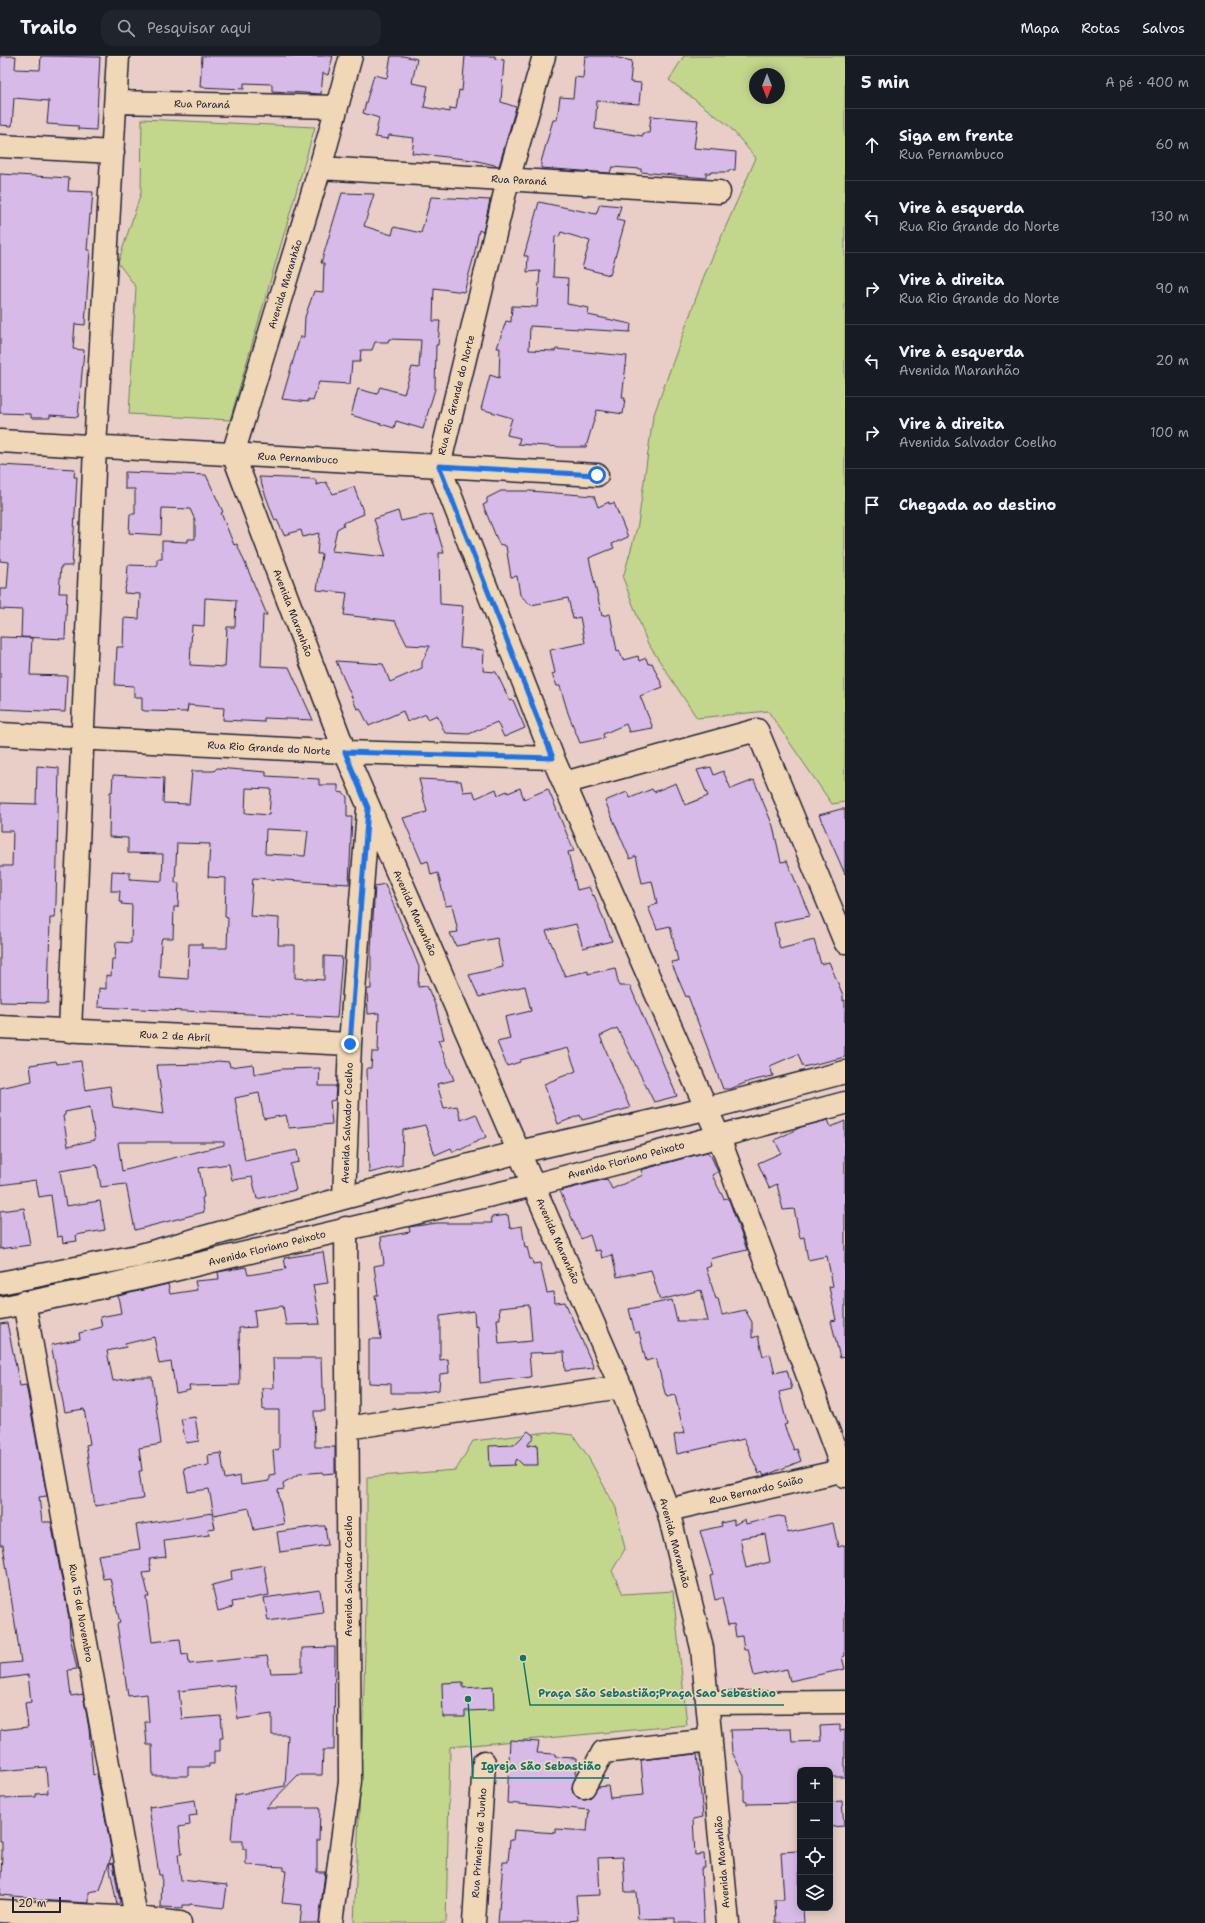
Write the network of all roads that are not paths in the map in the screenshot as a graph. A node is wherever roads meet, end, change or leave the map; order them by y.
1 (118, 56) edge
2 (351, 56) edge
3 (544, 56) edge
4 (116, 102) junction
5 (336, 107) junction
6 (0, 146) edge
7 (113, 152) junction
8 (320, 168) junction
9 (508, 180) junction
10 (719, 192) dead end
11 (0, 441) edge
12 (95, 447) junction
13 (233, 454) junction
14 (439, 466) junction
15 (597, 475) dead end
16 (0, 734) edge
17 (83, 739) junction
18 (345, 752) junction
19 (553, 758) junction
20 (564, 783) junction
21 (368, 808) junction
22 (845, 942) edge
23 (0, 1028) edge
24 (70, 1031) junction
25 (350, 1044) junction
26 (845, 1072) edge
27 (845, 1103) edge
28 (705, 1109) junction
29 (718, 1135) junction
30 (519, 1152) junction
31 (534, 1185) junction
32 (344, 1198) junction
33 (346, 1228) junction
34 (137, 1256) junction
35 (82, 1266) junction
36 (140, 1278) junction
37 (0, 1283) edge
38 (89, 1290) junction
39 (24, 1302) junction
40 (0, 1308) edge
41 (621, 1387) junction
42 (347, 1428) junction
43 (844, 1472) edge
44 (668, 1510) junction
45 (845, 1702) edge
46 (708, 1703) junction
47 (711, 1740) junction
48 (484, 1762) dead end
49 (584, 1787) dead end
50 (0, 1911) edge
51 (137, 1920) edge
52 (180, 1923) edge
53 (331, 1923) edge
54 (474, 1923) edge
55 (728, 1923) edge

1 - 4 street
2 - 5 street, Avenida Maranhão
3 - 9 street, Rua Rio Grande do Norte
4 - 5 street, Rua Paraná
4 - 7 street
5 - 8 street, Avenida Maranhão
6 - 7 street
7 - 12 street
8 - 9 street, Rua Paraná
8 - 13 street, Avenida Maranhão
9 - 10 street, Rua Paraná
9 - 14 street, Rua Rio Grande do Norte
11 - 12 street, Rua Pernambuco
12 - 13 street, Rua Pernambuco
12 - 17 street
13 - 14 street, Rua Pernambuco
13 - 18 street, Avenida Maranhão
14 - 15 street, Rua Pernambuco
14 - 19 street, Rua Rio Grande do Norte
16 - 17 street, Rua Rio Grande do Norte
17 - 18 street, Rua Rio Grande do Norte
17 - 24 street
18 - 19 street, Rua Rio Grande do Norte
18 - 21 street, Avenida Maranhão
19 - 20 street
20 - 22 street
20 - 28 street
21 - 25 street, Avenida Salvador Coelho
21 - 30 street, Avenida Maranhão
23 - 24 street, Rua 2 de Abril
24 - 25 street, Rua 2 de Abril
25 - 32 street, Avenida Salvador Coelho
26 - 28 street
27 - 29 street, Avenida Floriano Peixoto
28 - 29 street
28 - 30 street
29 - 31 street, Avenida Floriano Peixoto
29 - 43 street
30 - 31 street
30 - 32 street
31 - 33 street, Avenida Floriano Peixoto
31 - 41 street, Avenida Maranhão
32 - 34 street
33 - 36 street, Avenida Floriano Peixoto
33 - 42 street, Avenida Salvador Coelho
34 - 35 street
34 - 36 street
35 - 37 street
35 - 38 street
36 - 38 street, Avenida Floriano Peixoto
38 - 39 street, Avenida Floriano Peixoto
39 - 40 street, Avenida Floriano Peixoto
39 - 51 street, Rua 15 de Novembro
41 - 42 street
41 - 44 street, Avenida Maranhão
42 - 53 street, Avenida Salvador Coelho
43 - 44 street, Rua Bernardo Saião
44 - 46 street, Avenida Maranhão
45 - 46 street
46 - 47 street, Avenida Maranhão
47 - 49 street
47 - 55 street, Avenida Maranhão
48 - 54 street, Rua Primeiro de Junho
50 - 51 street
51 - 52 street

